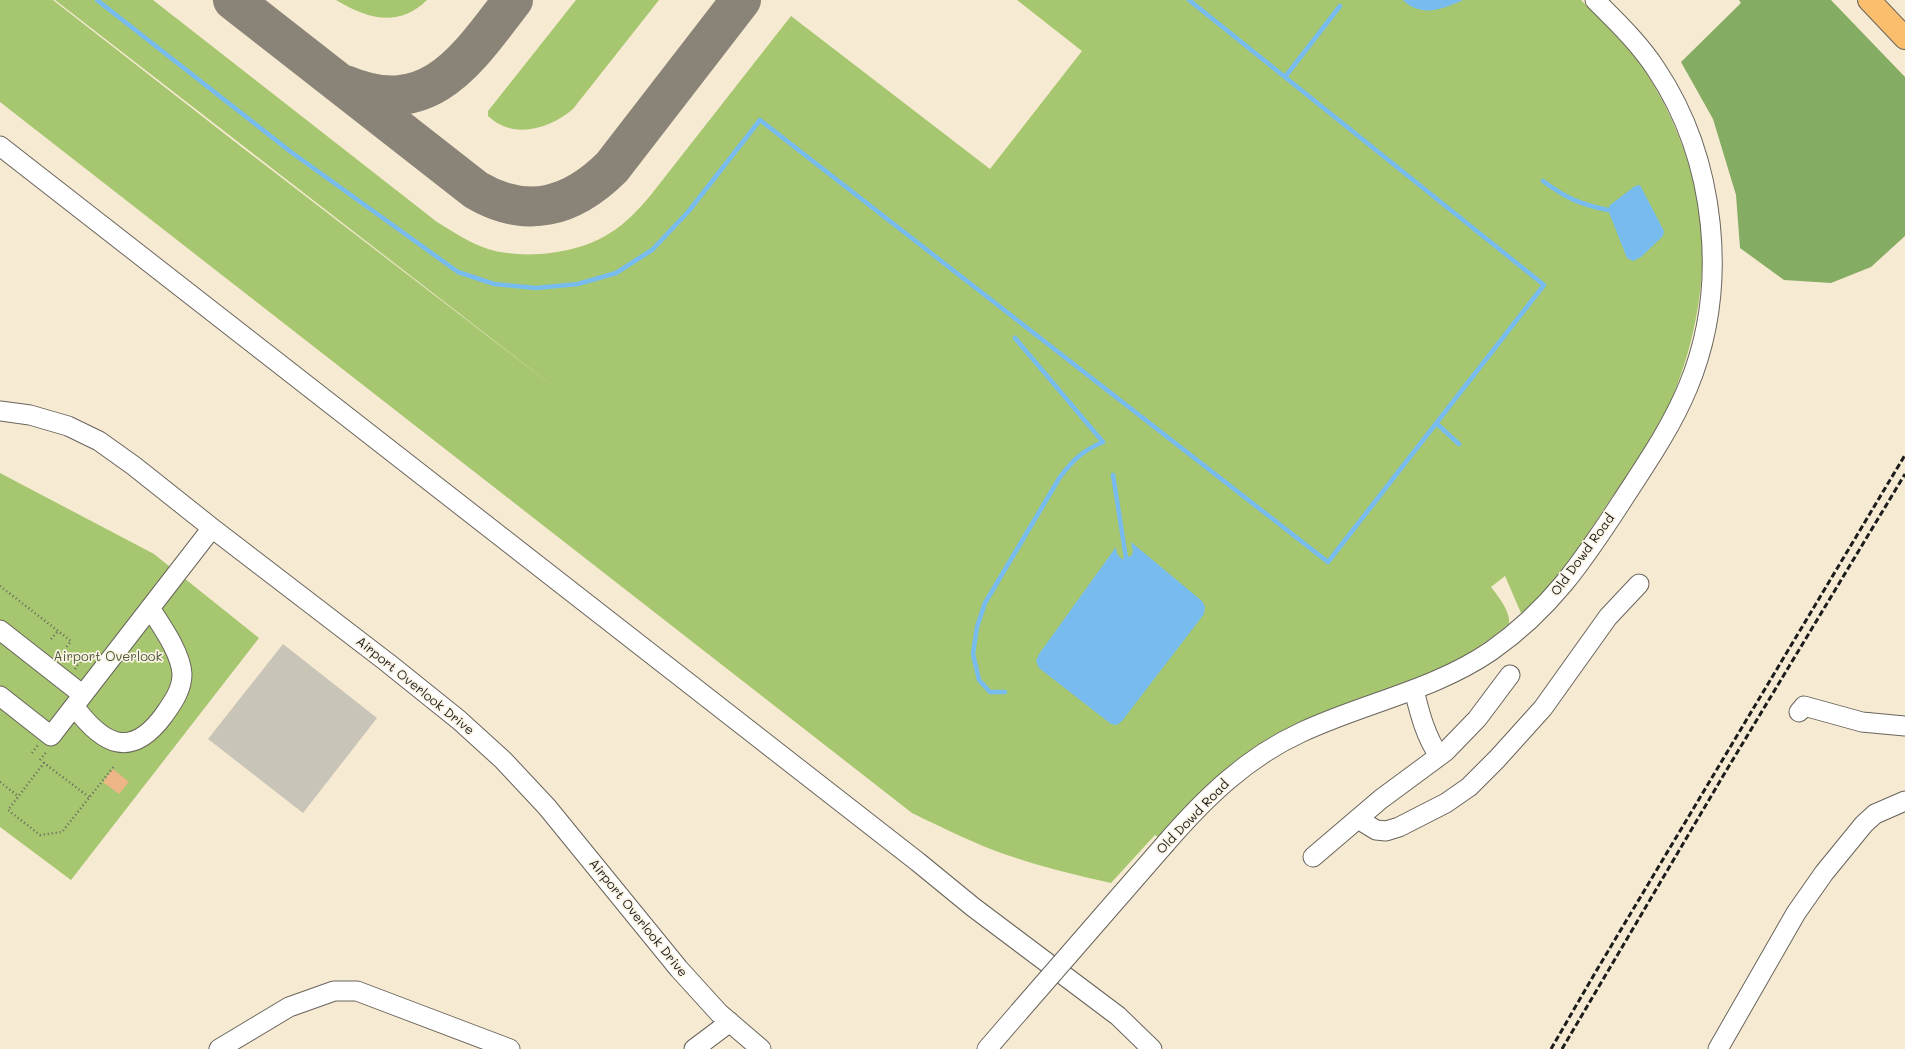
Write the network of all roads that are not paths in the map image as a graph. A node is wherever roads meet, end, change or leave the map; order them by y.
1 (1595, 0) edge
2 (1869, 0) edge
3 (1905, 38) edge
4 (0, 146) edge
5 (0, 411) edge
6 (212, 528) junction
7 (1639, 584) dead end
8 (150, 608) junction
9 (0, 630) edge
10 (1510, 675) dead end
11 (1414, 690) junction
12 (0, 696) edge
13 (78, 700) junction
14 (1799, 712) dead end
15 (1905, 726) edge
16 (1440, 756) junction
17 (1905, 801) edge
18 (1358, 819) junction
19 (1313, 857) dead end
20 (730, 1022) junction
21 (219, 1049) edge
22 (510, 1049) edge
23 (694, 1049) edge
24 (761, 1049) edge
25 (987, 1049) edge
26 (1152, 1049) edge
27 (1718, 1049) edge

1 - 11 street, Old Dowd Road
2 - 3 highway
4 - 26 street
5 - 6 street, Airport Overlook Drive
6 - 8 street
6 - 20 street, Airport Overlook Drive
7 - 18 street
8 - 13 street
8 - 13 street
9 - 13 street
10 - 16 street
11 - 16 street
11 - 25 street, Old Dowd Road, bridge
12 - 13 street
14 - 15 street
16 - 18 street
17 - 27 street
18 - 19 street
20 - 23 street
20 - 24 street, Airport Overlook Drive
21 - 22 street

